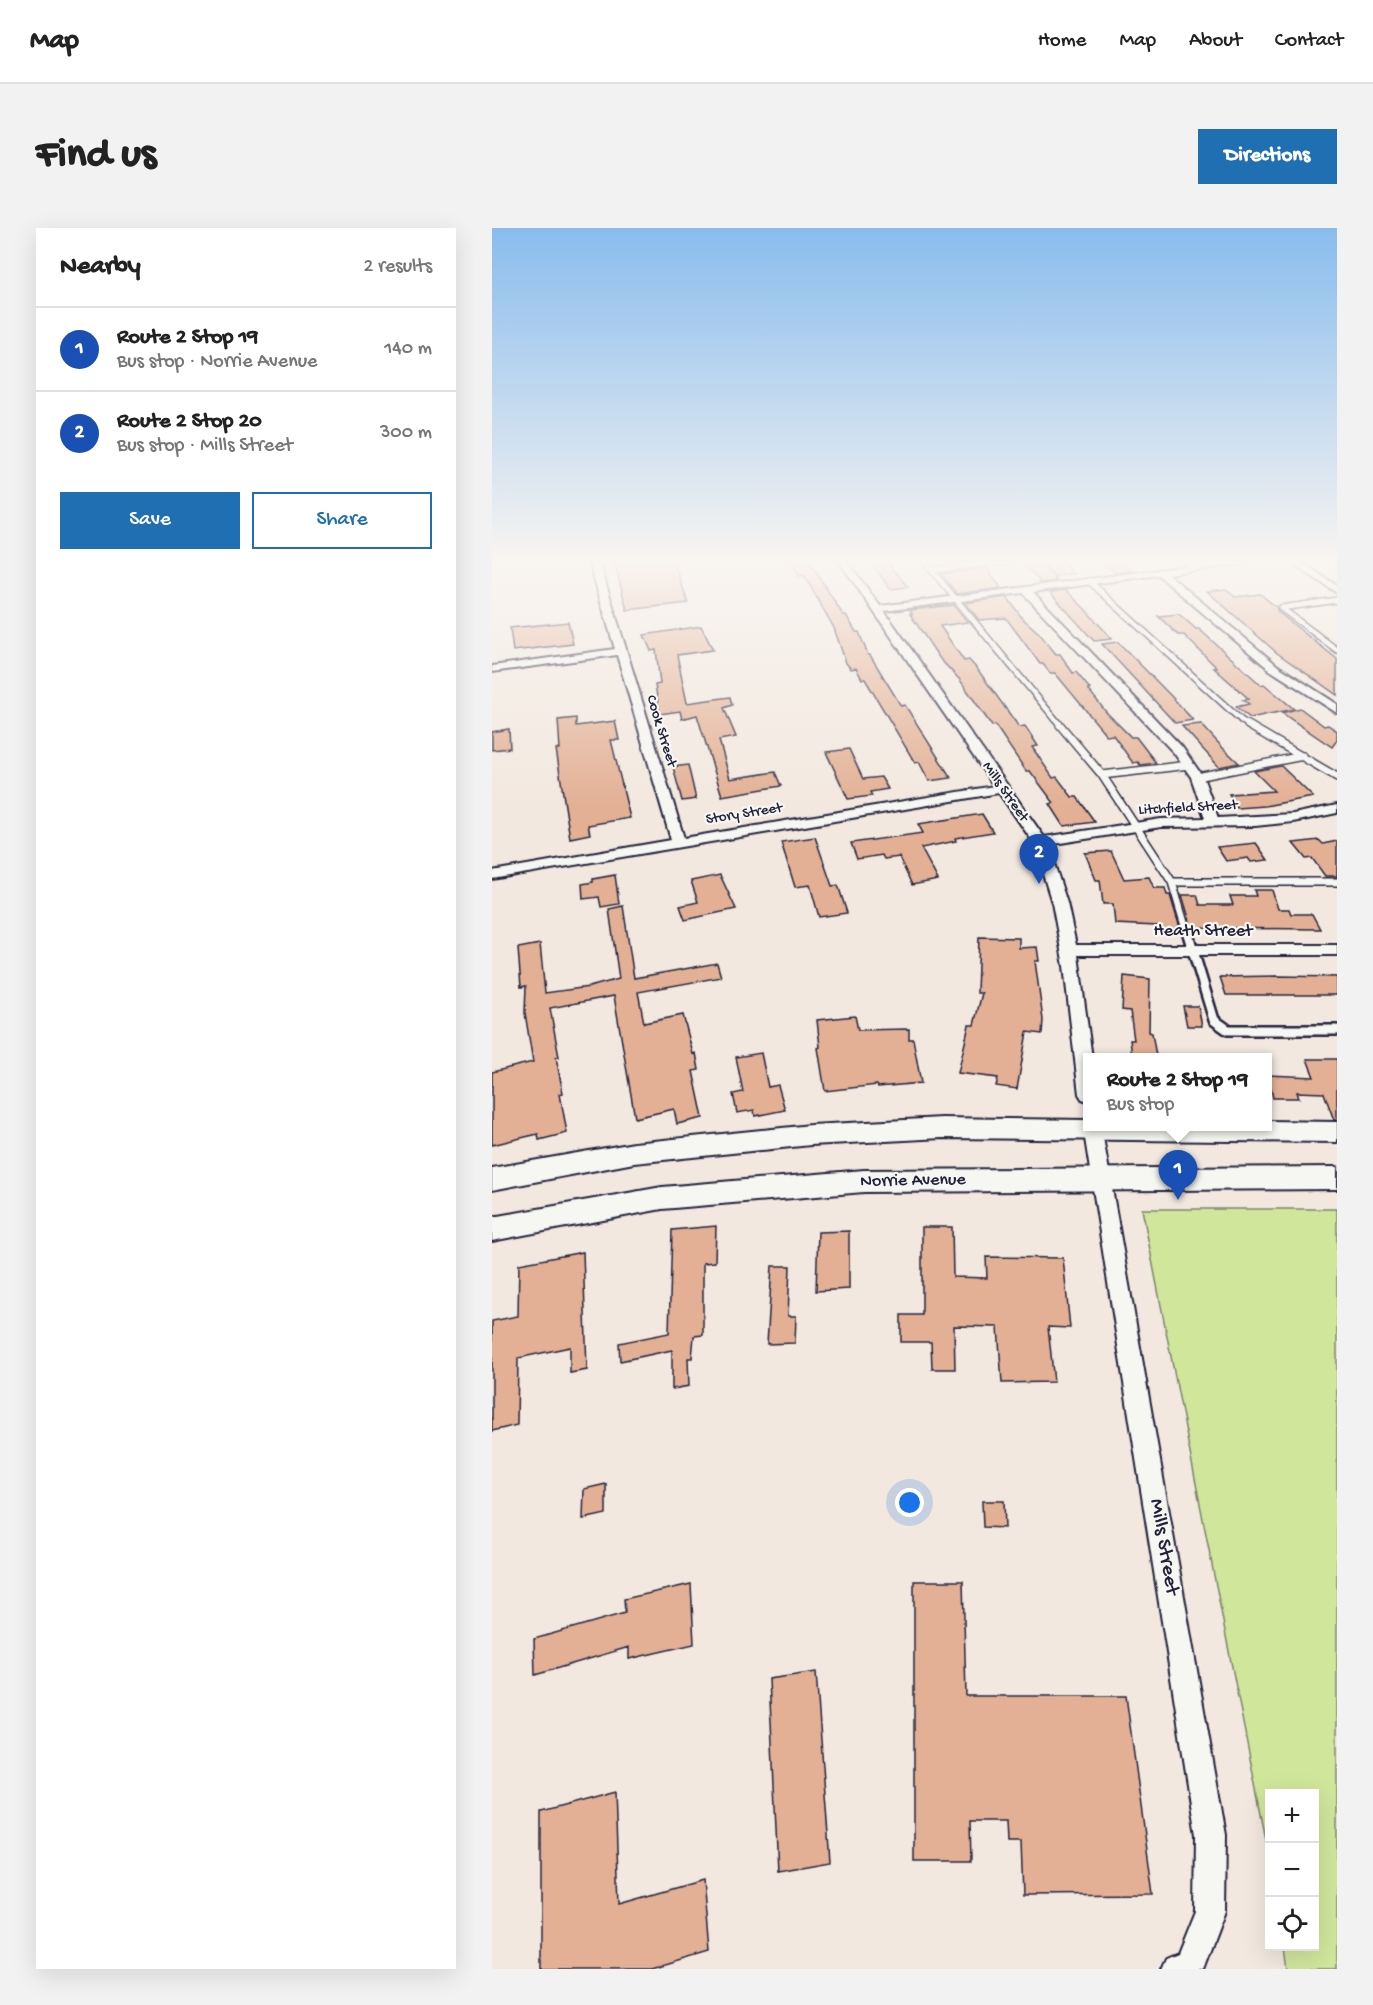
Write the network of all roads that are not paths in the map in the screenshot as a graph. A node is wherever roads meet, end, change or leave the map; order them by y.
1 (619, 642) edge
2 (902, 642) edge
3 (992, 642) edge
4 (1076, 642) edge
5 (1156, 642) edge
6 (1243, 642) edge
7 (622, 651) junction
8 (492, 669) edge
9 (1337, 709) edge
10 (1303, 756) junction
11 (1189, 765) junction
12 (1102, 775) junction
13 (1197, 777) junction
14 (1337, 777) edge
15 (1003, 788) junction
16 (1337, 809) edge
17 (1213, 822) junction
18 (1136, 826) junction
19 (678, 842) junction
20 (1040, 842) junction
21 (492, 875) edge
22 (1172, 882) junction
23 (1337, 882) edge
24 (1069, 950) junction
25 (1337, 950) edge
26 (1193, 951) junction
27 (1337, 1029) edge
28 (1083, 1056) edge
29 (1083, 1128) edge
30 (1093, 1131) edge
31 (1272, 1131) edge
32 (1337, 1132) edge
33 (1337, 1178) edge
34 (492, 1179) edge
35 (1101, 1180) junction
36 (492, 1229) edge
37 (1183, 1967) edge

1 - 7 street, Cook Street
2 - 15 street, Mills Street
3 - 12 lane
4 - 11 street
5 - 10 lane
6 - 9 street
7 - 8 street
7 - 19 street, Cook Street
10 - 13 lane
10 - 14 lane
11 - 12 lane
11 - 13 street
12 - 18 lane
13 - 17 street
15 - 19 street, Story Street
15 - 20 street, Mills Street
16 - 17 street, Litchfield Street
17 - 18 street, Litchfield Street
18 - 20 street, Litchfield Street
18 - 22 lane
19 - 21 street, Story Street
20 - 24 street, Mills Street
22 - 23 lane
22 - 26 lane
24 - 26 street, Heath Street
24 - 28 street, Mills Street
25 - 26 street, Heath Street
26 - 27 lane
29 - 34 main road
30 - 35 street, Mills Street
31 - 32 main road
33 - 35 main road, Norrie Avenue
35 - 36 main road, Norrie Avenue
35 - 37 street, Mills Street

